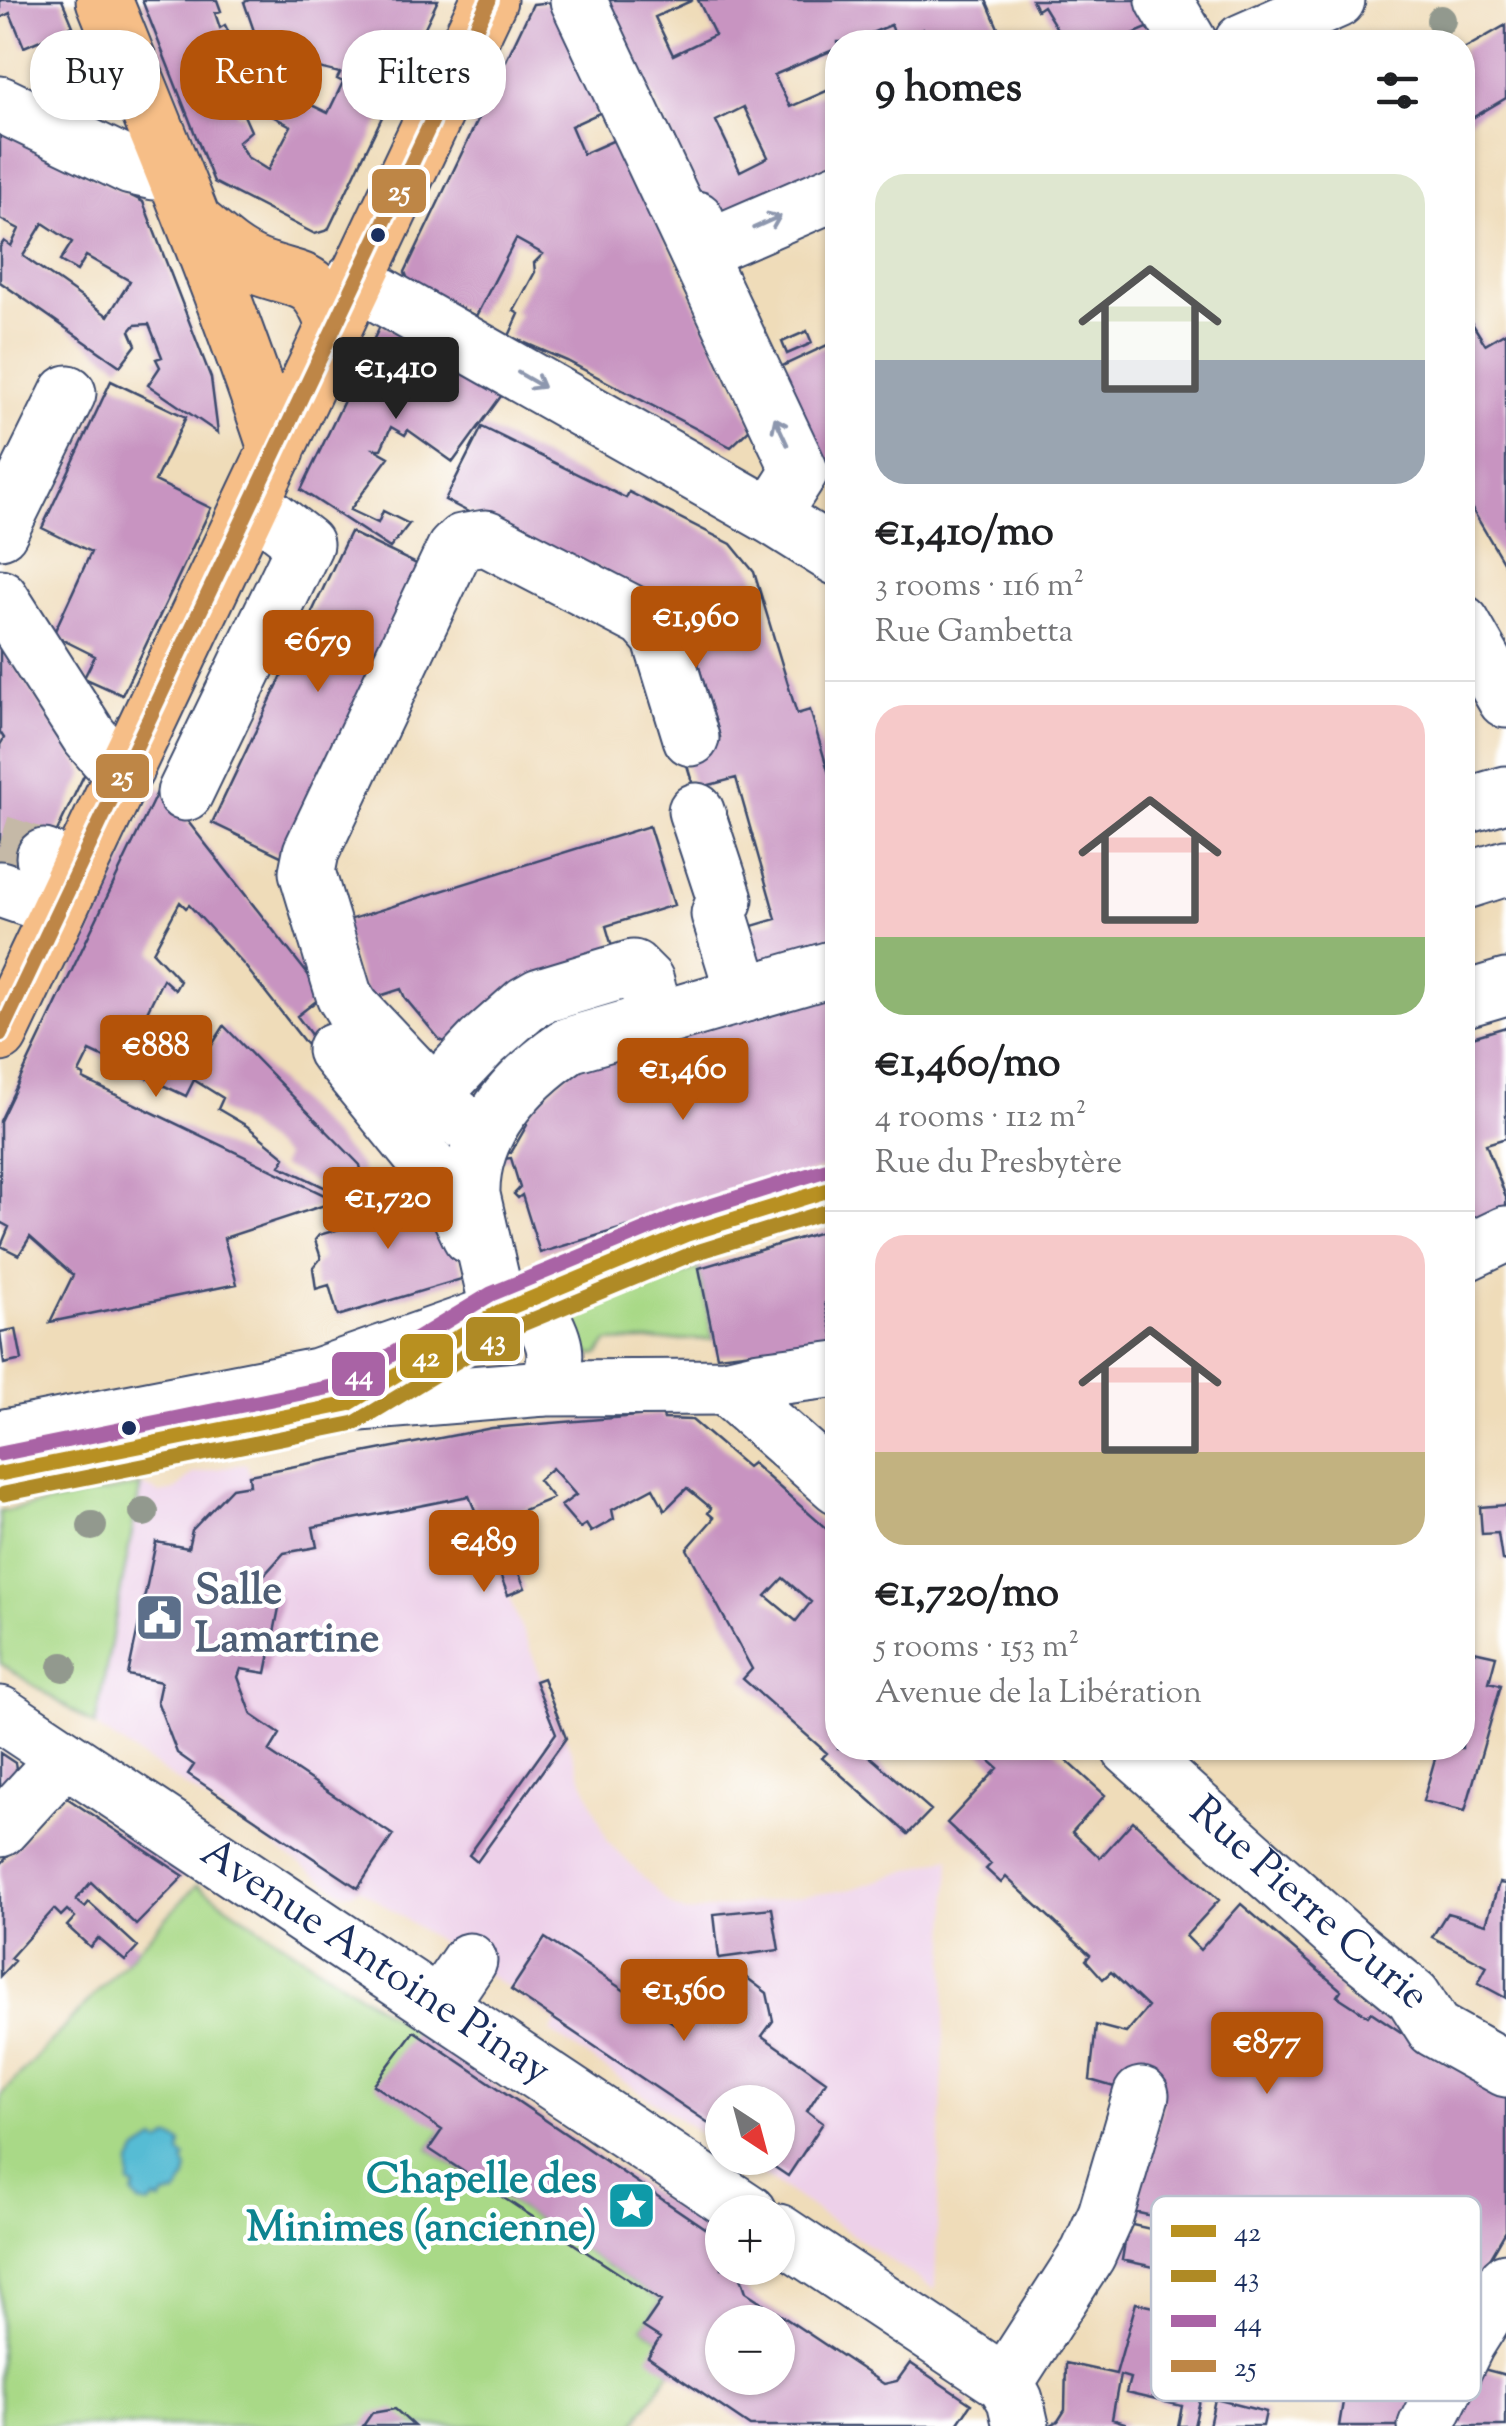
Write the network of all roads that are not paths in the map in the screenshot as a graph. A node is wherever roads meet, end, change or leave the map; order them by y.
1 (104, 0) edge
2 (489, 0) edge
3 (578, 0) edge
4 (592, 0) edge
5 (1337, 0) edge
6 (1269, 30) edge
7 (0, 104) edge
8 (170, 166) junction
9 (825, 197) edge
10 (194, 222) junction
11 (698, 252) junction
12 (343, 280) junction
13 (237, 338) junction
14 (308, 382) junction
15 (68, 394) dead end
16 (277, 451) junction
17 (252, 504) junction
18 (771, 516) junction
19 (0, 531) edge
20 (825, 550) edge
21 (0, 596) edge
22 (1475, 646) edge
23 (1506, 700) edge
24 (690, 738) dead end
25 (126, 769) junction
26 (185, 793) dead end
27 (1506, 794) edge
28 (1475, 802) edge
29 (696, 812) dead end
30 (1506, 868) edge
31 (1475, 878) edge
32 (60, 879) junction
33 (0, 889) tunnel mouth
34 (825, 971) edge
35 (1506, 987) edge
36 (748, 993) junction
37 (1475, 996) edge
38 (656, 1020) junction
39 (0, 1034) edge
40 (335, 1050) dead end
41 (434, 1094) junction
42 (484, 1137) junction
43 (825, 1191) edge
44 (1506, 1234) edge
45 (482, 1239) junction
46 (1475, 1248) edge
47 (515, 1305) junction
48 (825, 1370) edge
49 (726, 1386) junction
50 (544, 1388) junction
51 (481, 1394) junction
52 (348, 1404) junction
53 (0, 1438) edge
54 (0, 1474) edge
55 (825, 1474) edge
56 (0, 1714) edge
57 (65, 1758) junction
58 (1142, 1760) edge
59 (0, 1829) edge
60 (469, 1962) dead end
61 (439, 2006) junction
62 (1506, 2068) edge
63 (1143, 2118) dead end
64 (722, 2195) edge
65 (795, 2241) edge
66 (1506, 2281) edge
67 (1487, 2349) edge
68 (1446, 2401) edge
69 (1009, 2409) edge
70 (1426, 2426) edge

1 - 8 main road
2 - 12 main road
3 - 11 street
4 - 11 street
5 - 6 street
7 - 8 street
8 - 10 main road
11 -> 9 street
10 - 12 main road
10 - 13 main road
18 -> 11 street
12 - 14 main road
12 -> 18 street
13 - 14 main road
13 - 16 main road
14 - 16 main road
15 - 19 street
16 - 17 main road
17 - 25 main road
17 - 26 street
18 - 20 street
21 - 25 street
22 - 23 street
24 - 41 street
25 - 32 main road
27 - 28 street
29 - 36 street
30 - 31 street
32 - 33 street
32 - 39 main road
34 - 36 street
35 - 37 street
36 - 38 street
38 - 41 street
38 - 42 street
40 - 45 street
41 - 42 street
42 - 45 street
43 - 47 street
44 - 46 street
45 - 47 street
47 - 50 street
47 - 51 street
47 - 52 street
47 - 53 street
48 - 49 street
49 - 50 street
49 - 55 street
50 - 51 street
51 - 52 street
52 - 54 street
56 - 57 street, Avenue Antoine Pinay
57 - 59 street
57 - 61 street, Avenue Antoine Pinay
58 - 62 street, Rue Pierre Curie
60 - 61 street
61 - 64 street, Avenue Antoine Pinay
63 - 69 street
65 - 69 street
66 - 67 street
68 - 70 street

